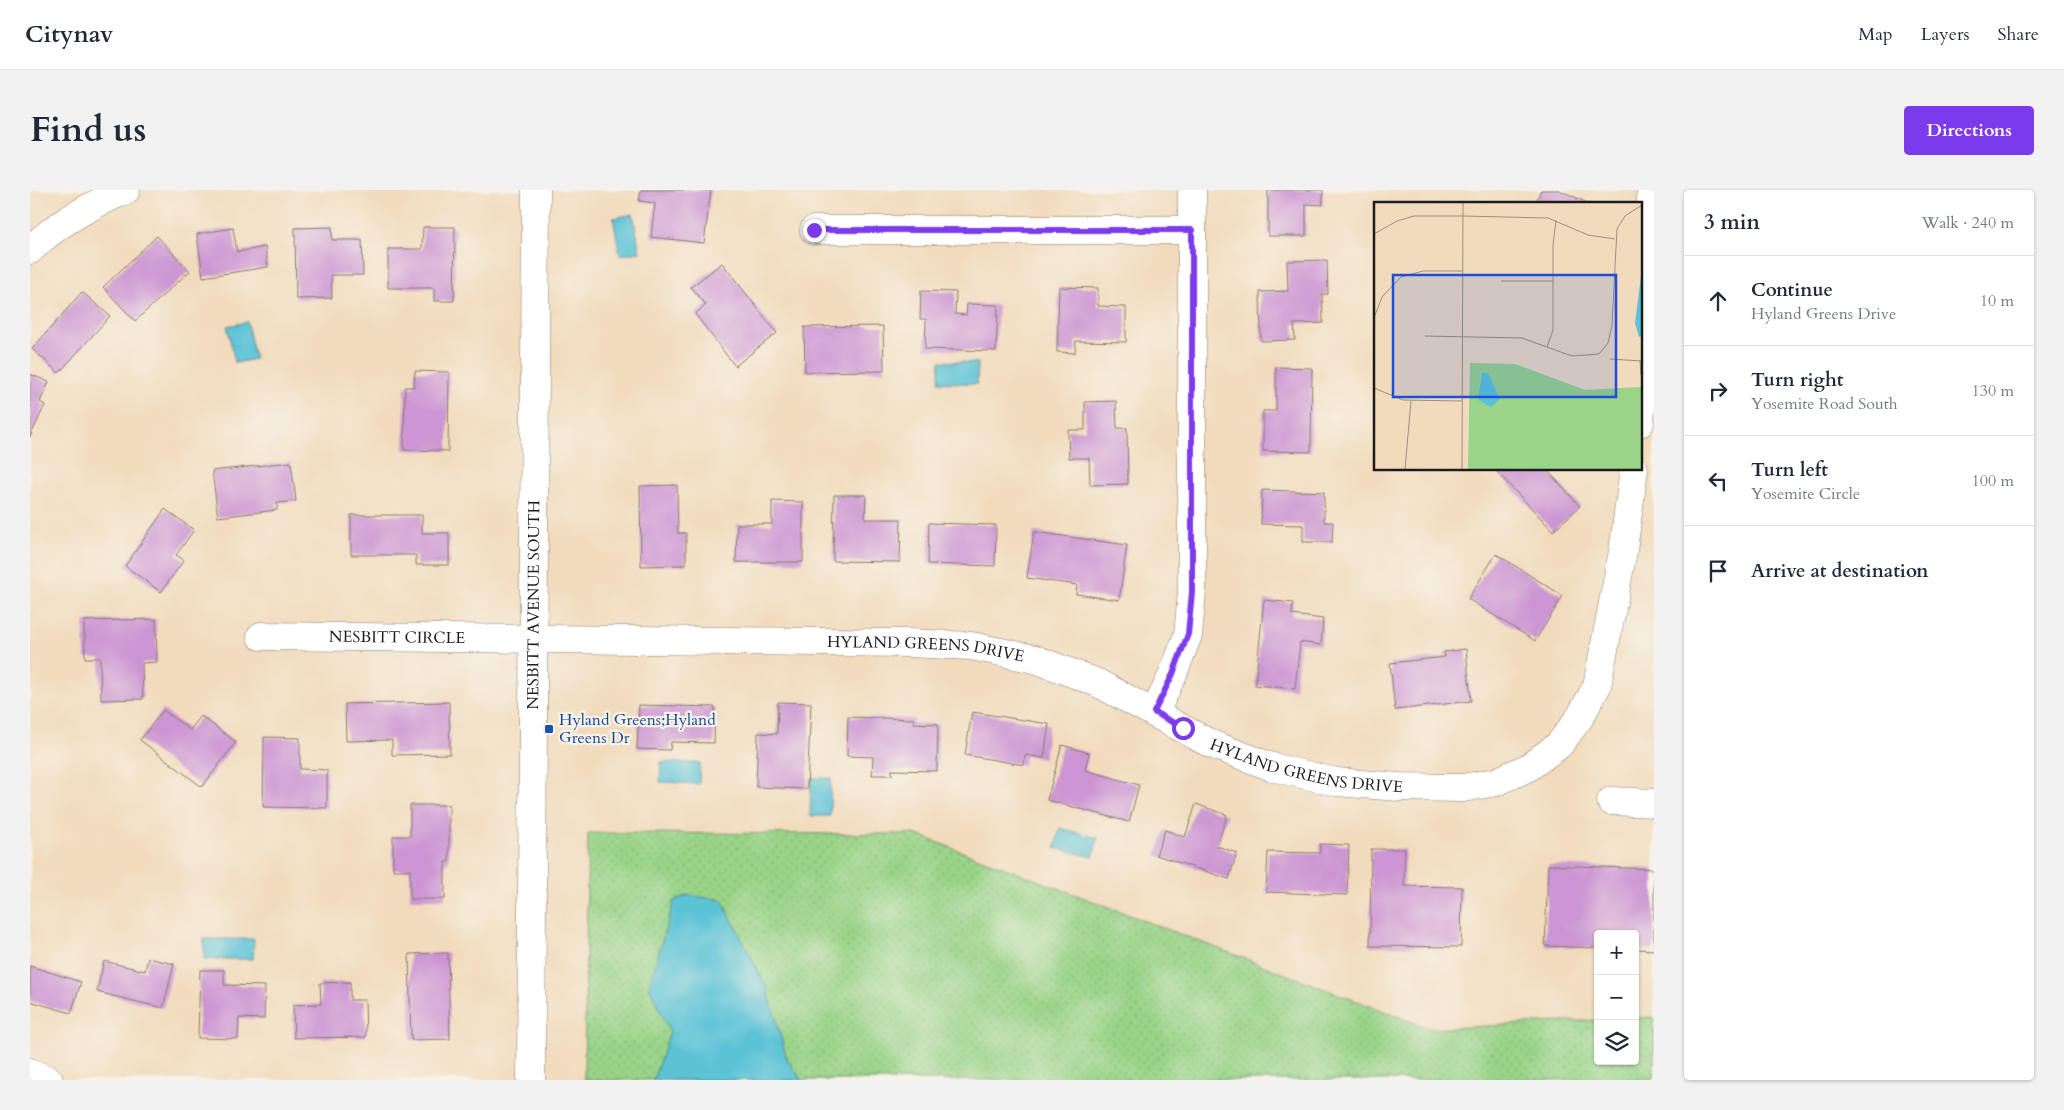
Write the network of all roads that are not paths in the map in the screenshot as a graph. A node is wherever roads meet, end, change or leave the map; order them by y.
1 (126, 190) edge
2 (536, 190) edge
3 (1192, 190) edge
4 (1651, 190) edge
5 (814, 230) dead end
6 (1192, 230) junction
7 (30, 250) edge
8 (1643, 358) edge
9 (1642, 380) edge
10 (1634, 470) edge
11 (261, 636) dead end
12 (534, 640) junction
13 (1154, 712) junction
14 (1611, 801) dead end
15 (1654, 803) edge
16 (30, 1072) edge
17 (49, 1080) edge
18 (531, 1080) edge

1 - 7 street
2 - 12 street, NESBITT AVENUE SOUTH
3 - 6 street
4 - 8 street
5 - 6 street
6 - 13 street
8 - 9 street
10 - 13 street, HYLAND GREENS DRIVE
11 - 12 street, NESBITT CIRCLE
12 - 13 street, HYLAND GREENS DRIVE
12 - 18 street, NESBITT AVENUE SOUTH
14 - 15 street
16 - 17 street

